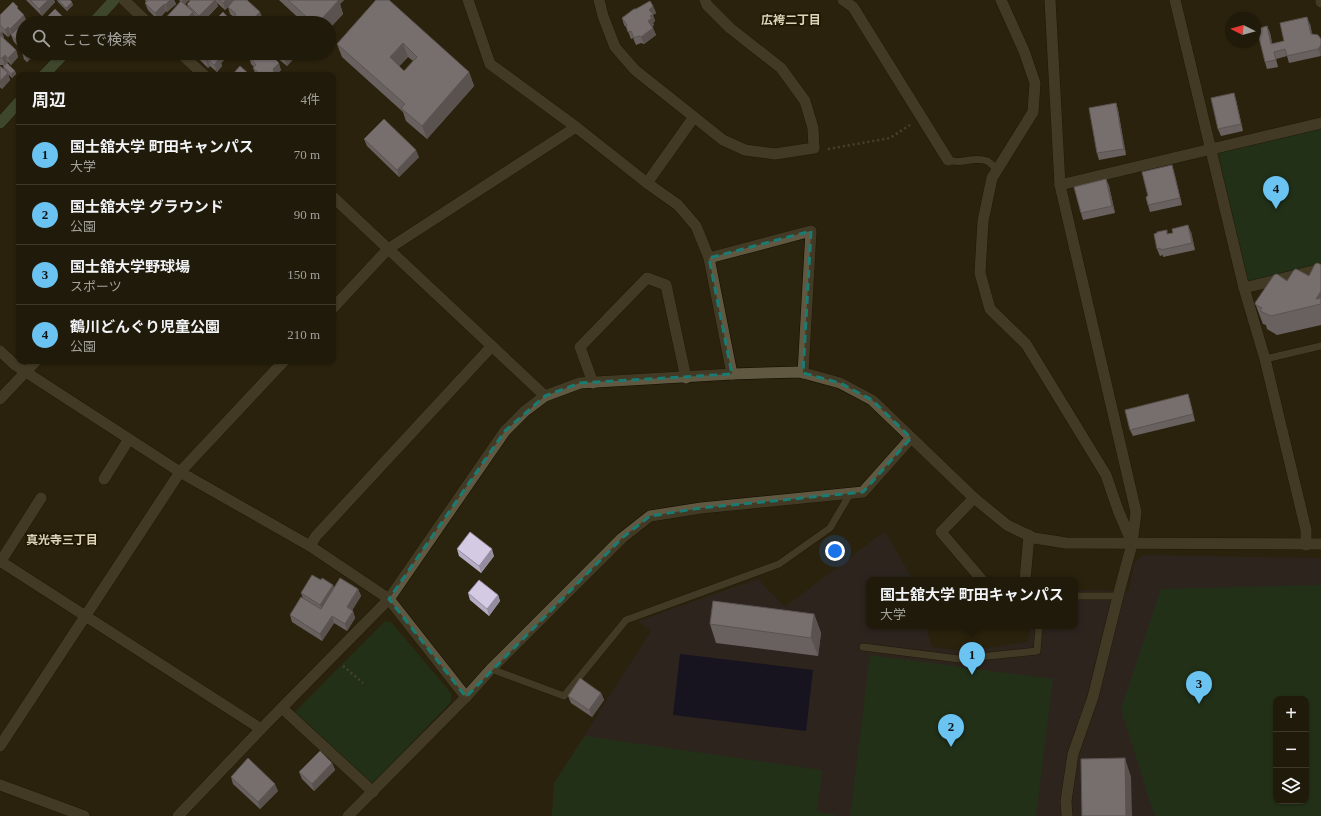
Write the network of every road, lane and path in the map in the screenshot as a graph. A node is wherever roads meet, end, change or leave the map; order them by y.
1 (114, 0) edge
2 (124, 0) edge
3 (468, 0) edge
4 (599, 0) edge
5 (705, 0) edge
6 (844, 0) edge
7 (1002, 0) edge
8 (1050, 0) edge
9 (1175, 0) edge
10 (99, 16) edge
11 (141, 16) edge
12 (58, 60) edge
13 (188, 60) edge
14 (47, 72) edge
15 (201, 72) edge
16 (16, 105) edge
17 (694, 117) junction
18 (0, 123) edge
19 (1321, 123) edge
20 (576, 127) junction
21 (901, 131) dead end
22 (1210, 148) junction
23 (831, 150) dead end
24 (948, 160) joint
25 (997, 170) junction
26 (647, 183) junction
27 (1060, 185) junction
28 (336, 200) edge
29 (388, 249) junction
30 (709, 258) junction
31 (1321, 270) edge
32 (1244, 288) junction
33 (336, 305) edge
34 (492, 346) junction
35 (1321, 346) edge
36 (0, 351) edge
37 (1265, 359) junction
38 (33, 364) edge
39 (281, 364) edge
40 (26, 372) junction
41 (803, 373) junction
42 (732, 374) junction
43 (686, 378) junction
44 (593, 383) junction
45 (545, 396) junction
46 (0, 399) edge
47 (911, 438) junction
48 (130, 439) junction
49 (180, 472) junction
50 (104, 479) dead end
51 (850, 494) junction
52 (41, 498) dead end
53 (974, 498) junction
54 (1029, 536) junction
55 (1132, 544) junction
56 (1306, 544) junction
57 (1321, 544) edge
58 (310, 546) junction
59 (0, 561) edge
60 (979, 577) edge
61 (1025, 577) edge
62 (1078, 596) edge
63 (1118, 596) junction
64 (389, 599) junction
65 (86, 616) junction
66 (1039, 629) edge
67 (863, 647) dead end
68 (333, 656) junction
69 (491, 669) junction
70 (363, 683) dead end
71 (466, 697) junction
72 (282, 708) junction
73 (261, 728) junction
74 (0, 746) edge
75 (0, 785) edge
76 (373, 792) junction
77 (84, 816) edge
78 (178, 816) edge
79 (348, 816) edge
80 (1067, 816) edge

1 - 10 main road
2 - 11 street
3 - 20 street
4 - 17 street
5 - 17 street
6 - 24 street
7 - 25 street
8 - 27 street
9 - 22 street
12 - 14 main road
13 - 15 street
16 - 18 main road
17 - 26 street
19 - 22 street
20 - 26 street
20 - 29 street
21 - 23 path
22 - 27 street
22 - 32 street
24 - 25 lane
25 - 55 street
26 - 30 street
27 - 55 street
28 - 29 street
29 - 33 street
29 - 34 street
30 - 41 street
30 - 42 street
31 - 32 street
32 - 37 street
34 - 45 street
34 - 58 street
35 - 37 lane
36 - 40 street
37 - 56 street
38 - 40 street
39 - 49 street
40 - 46 street
40 - 48 street
41 - 42 street
41 - 47 street
42 - 43 street
43 - 44 street
43 - 44 street
44 - 45 street
45 - 64 street
47 - 51 street
47 - 53 street
48 - 49 street
48 - 50 street
49 - 58 street
49 - 65 street
51 - 69 street
51 - 69 lane
52 - 59 street
53 - 54 street
53 - 60 street
54 - 55 street
54 - 61 street
55 - 56 street
55 - 63 street
56 - 57 street
58 - 64 street
59 - 65 street
62 - 63 lane
63 - 80 street
64 - 68 street
64 - 71 street
65 - 73 street
65 - 74 street
66 - 67 lane
68 - 70 path
68 - 72 street
69 - 71 street
71 - 76 street
72 - 73 street
72 - 76 street
73 - 78 street
75 - 77 street
76 - 79 street

